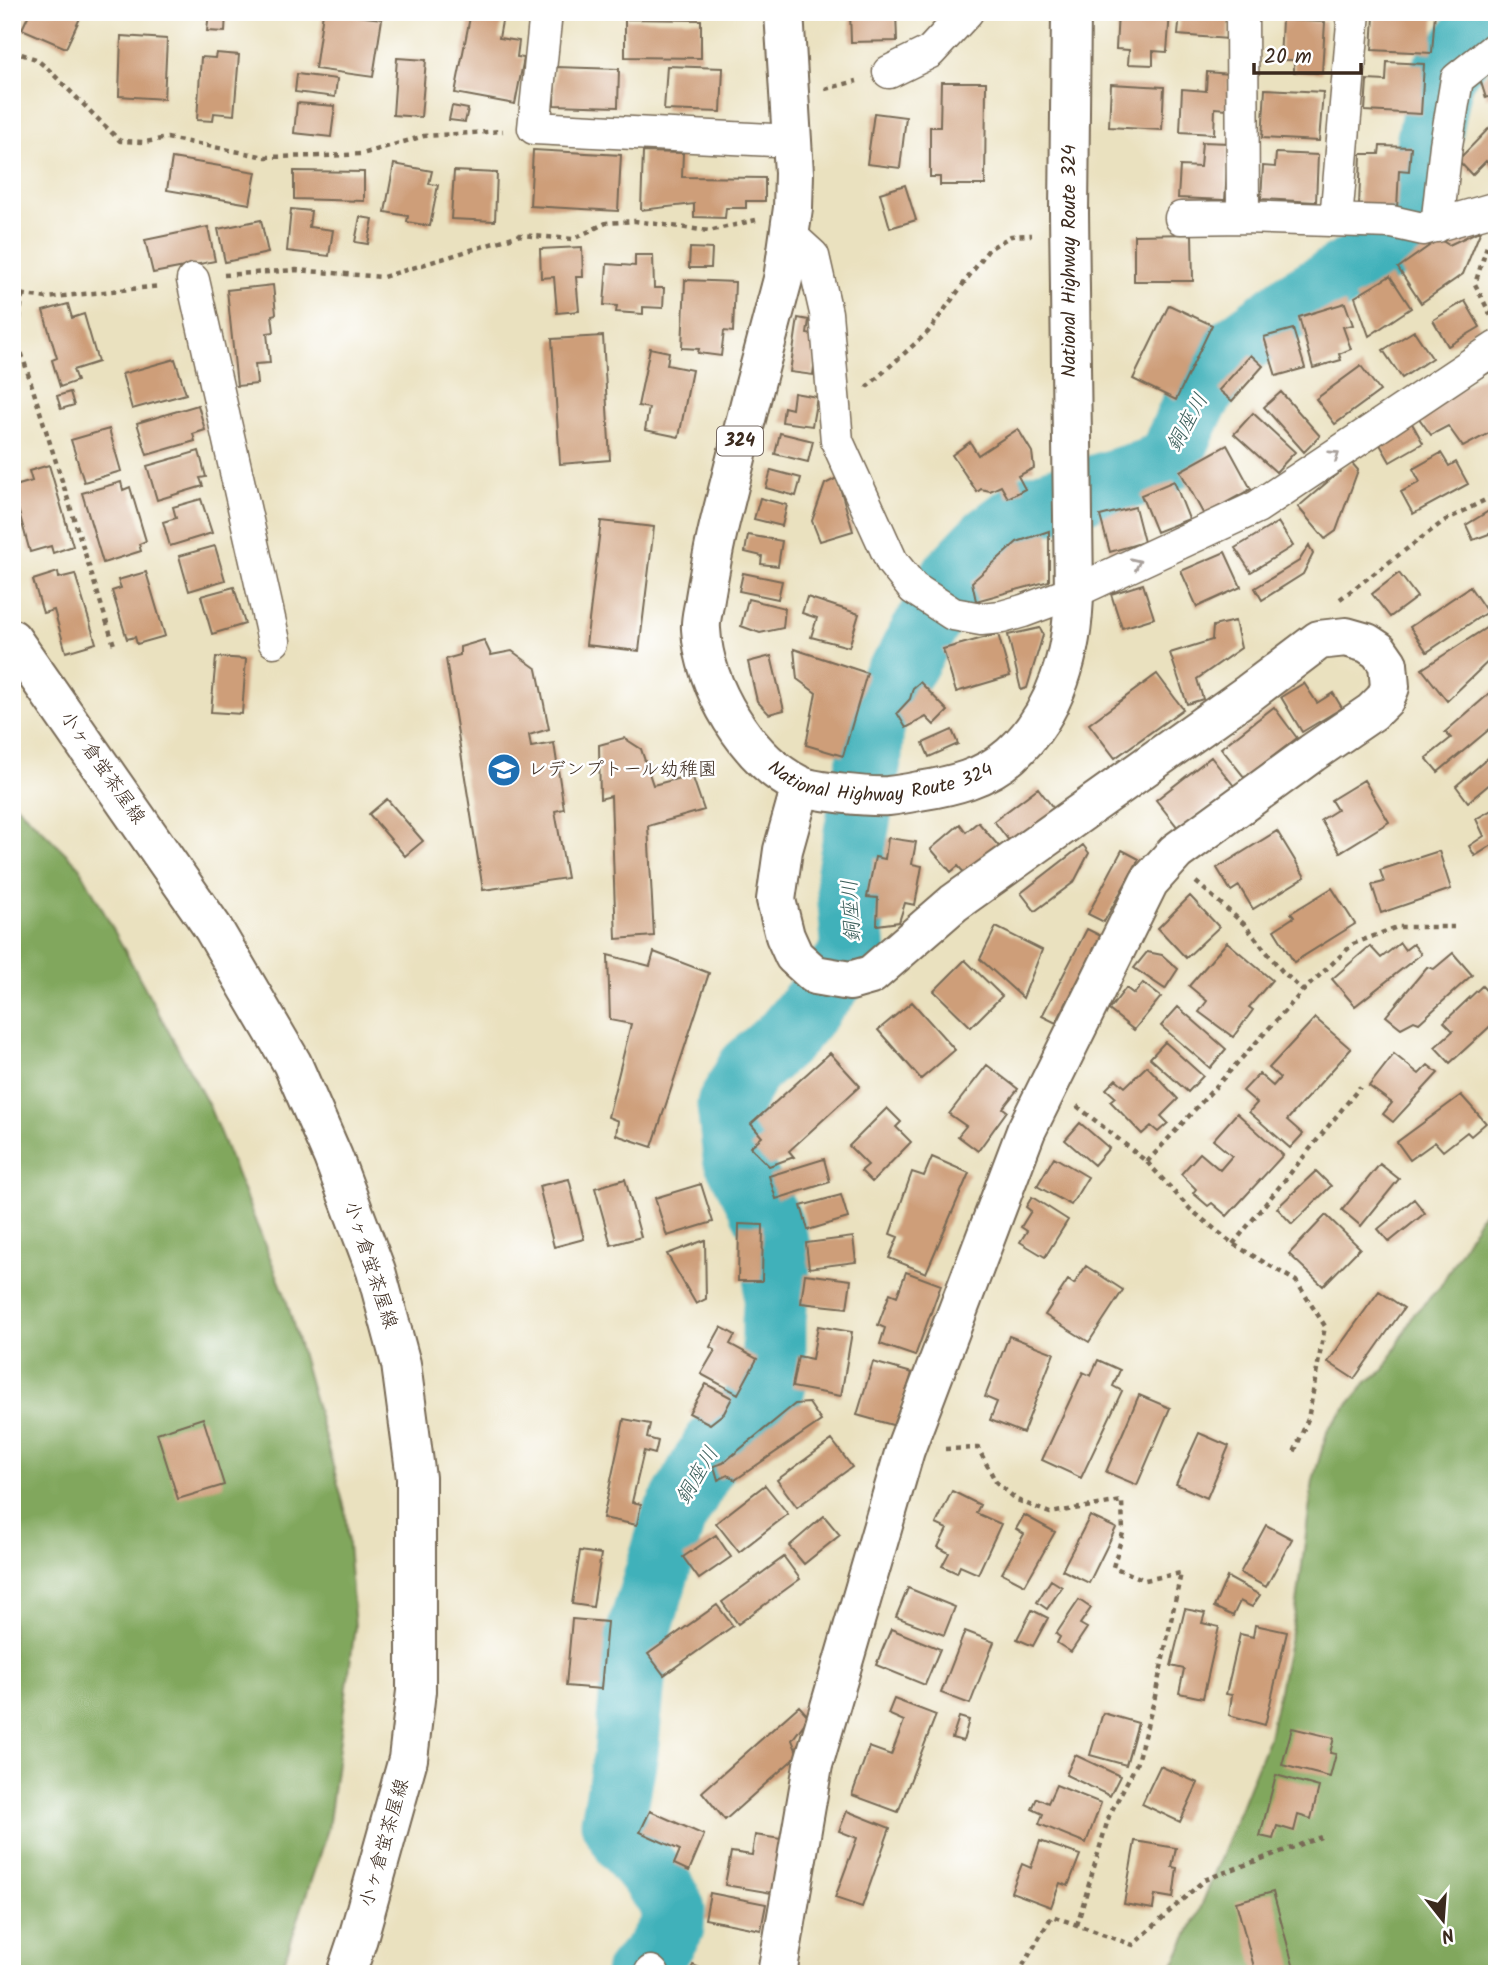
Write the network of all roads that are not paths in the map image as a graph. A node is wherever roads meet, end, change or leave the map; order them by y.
1 (546, 12) edge
2 (783, 12) edge
3 (967, 12) edge
4 (1071, 12) edge
5 (1242, 12) edge
6 (1354, 12) edge
7 (1497, 47) edge
8 (889, 72) road end
9 (792, 141) junction
10 (1497, 208) edge
11 (1243, 217) junction
12 (1181, 218) dead end
13 (1336, 220) junction
14 (792, 221) junction
15 (1430, 227) junction
16 (193, 280) road end
17 (1497, 347) edge
18 (1074, 592) junction
19 (12, 639) edge
20 (274, 641) dead end
21 (801, 786) junction
22 (346, 1974) edge
23 (777, 1974) edge

1 - 9 street
2 - 9 main road, National Highway Route 324 / 324
3 - 8 street
4 - 18 main road, National Highway Route 324 / 324
5 - 11 street
6 - 13 street
7 - 15 street
9 - 14 main road, National Highway Route 324 / 324
10 - 15 street
11 - 12 street
11 - 13 street
13 - 15 street
14 - 18 street
14 - 21 main road, National Highway Route 324 / 324
16 - 20 street
18 -> 17 street
18 - 21 main road, National Highway Route 324 / 324
19 - 22 main road, 小ヶ倉蛍茶屋線
21 - 23 main road

